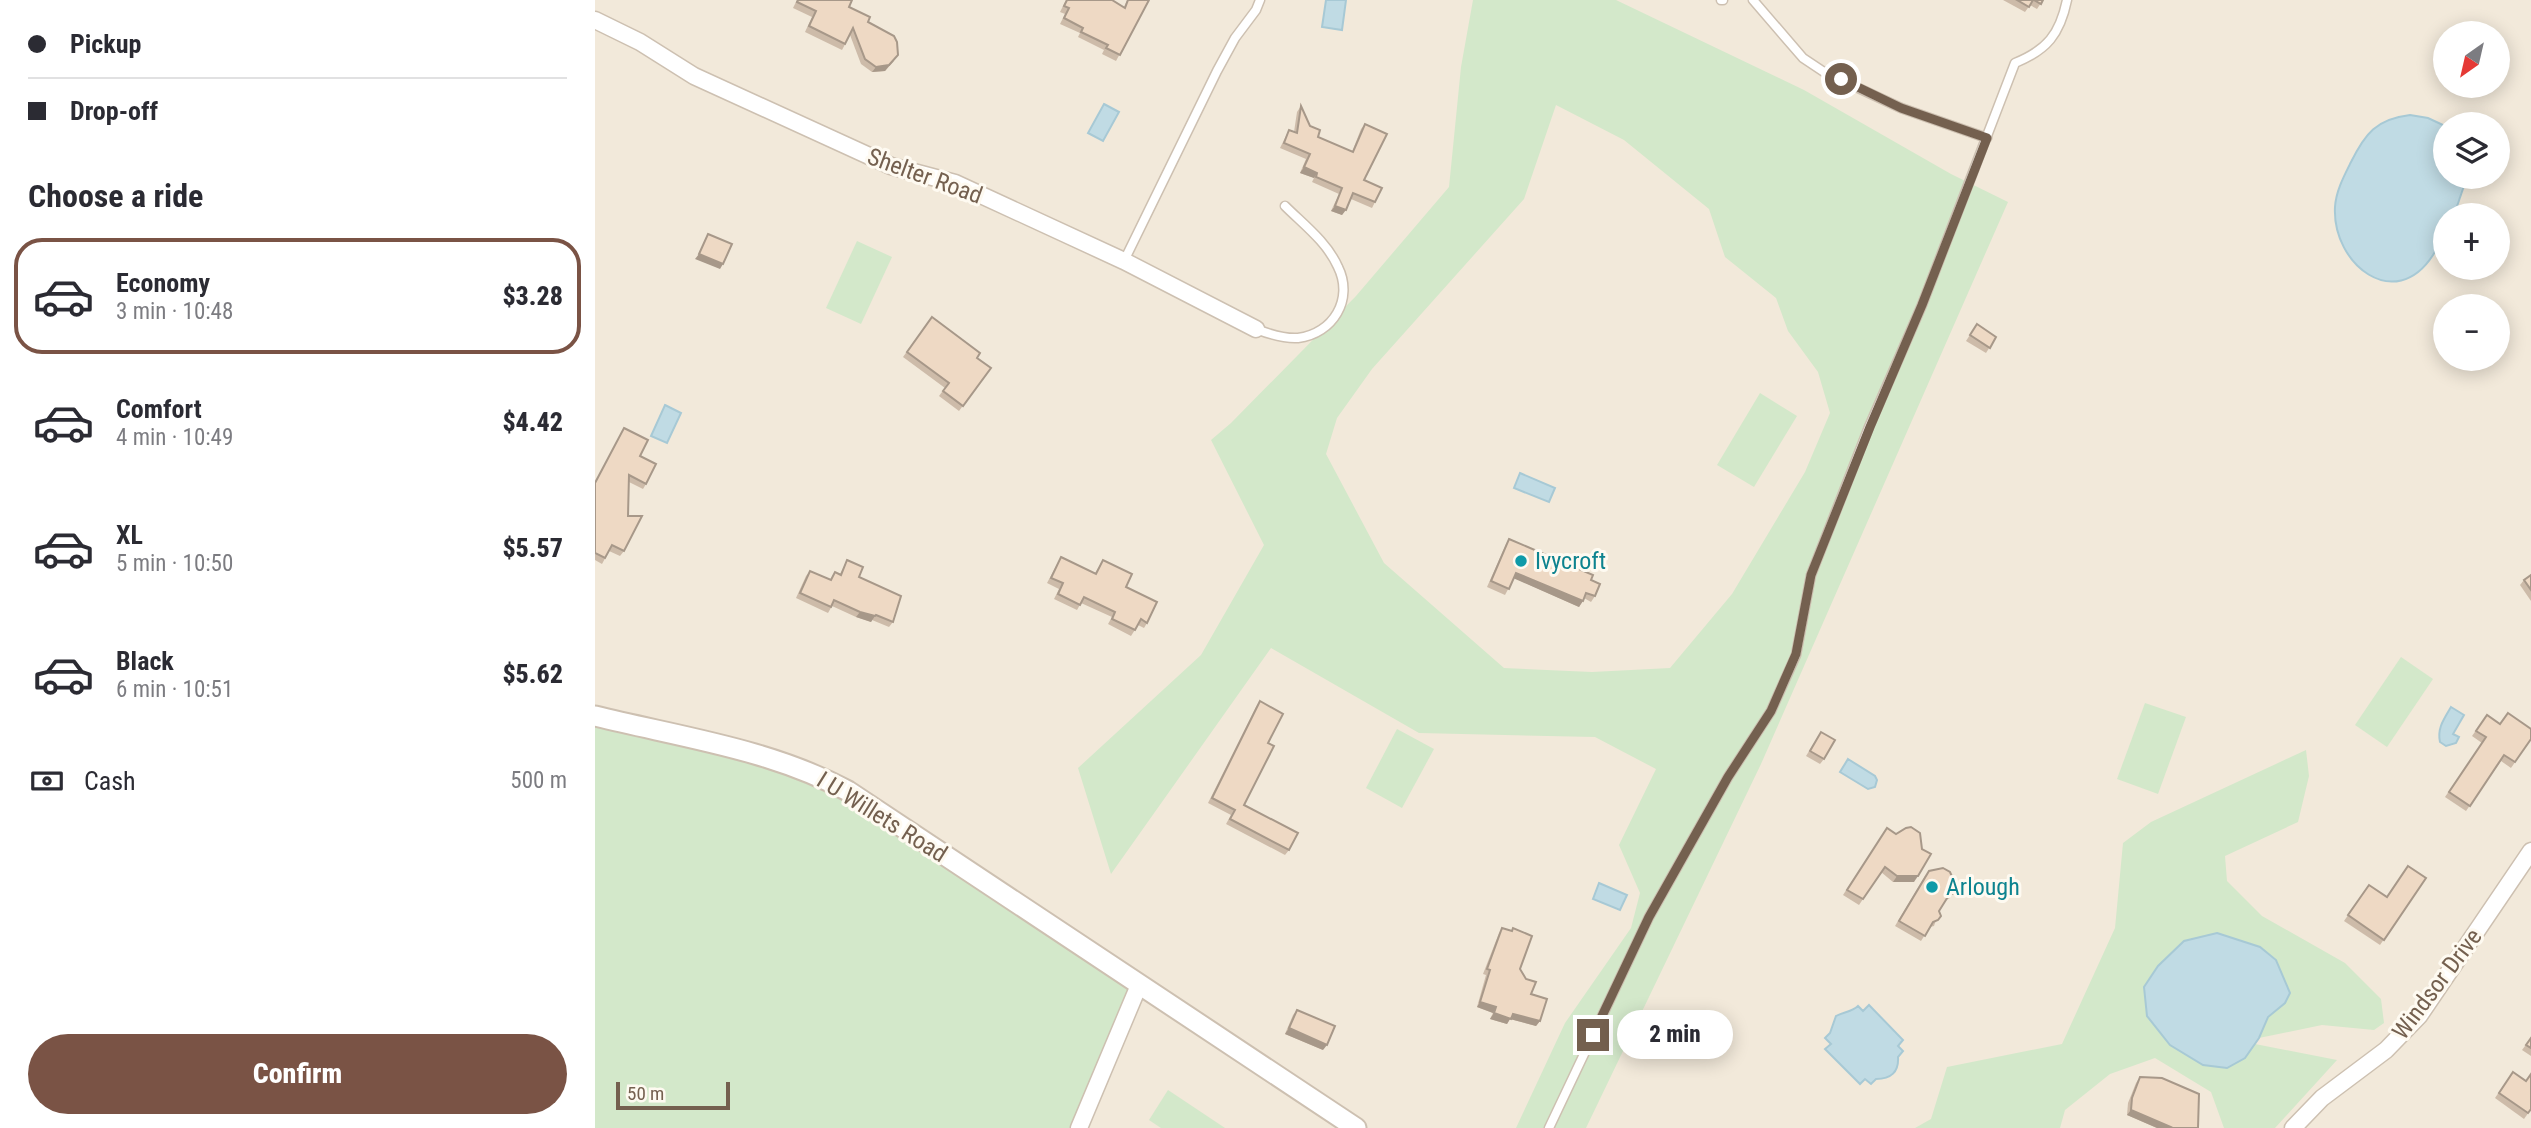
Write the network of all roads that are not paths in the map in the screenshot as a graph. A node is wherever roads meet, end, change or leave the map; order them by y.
1 (1260, 0) edge
2 (1753, 0) edge
3 (2067, 0) edge
4 (595, 20) edge
5 (1987, 138) junction
6 (1285, 206) dead end
7 (1124, 261) junction
8 (1256, 329) joint
9 (595, 716) edge
10 (2531, 850) edge
11 (1139, 985) junction
12 (1079, 1128) edge
13 (1356, 1128) edge
14 (1549, 1128) edge
15 (2293, 1128) edge

1 - 7 lane
2 - 5 lane
3 - 5 lane
4 - 7 street, Shelter Road
5 - 14 lane
6 - 8 lane
7 - 8 street, Shelter Road
9 - 11 street, I U Willets Road
10 - 15 street, Windsor Drive
11 - 12 street
11 - 13 street, I U Willets Road

